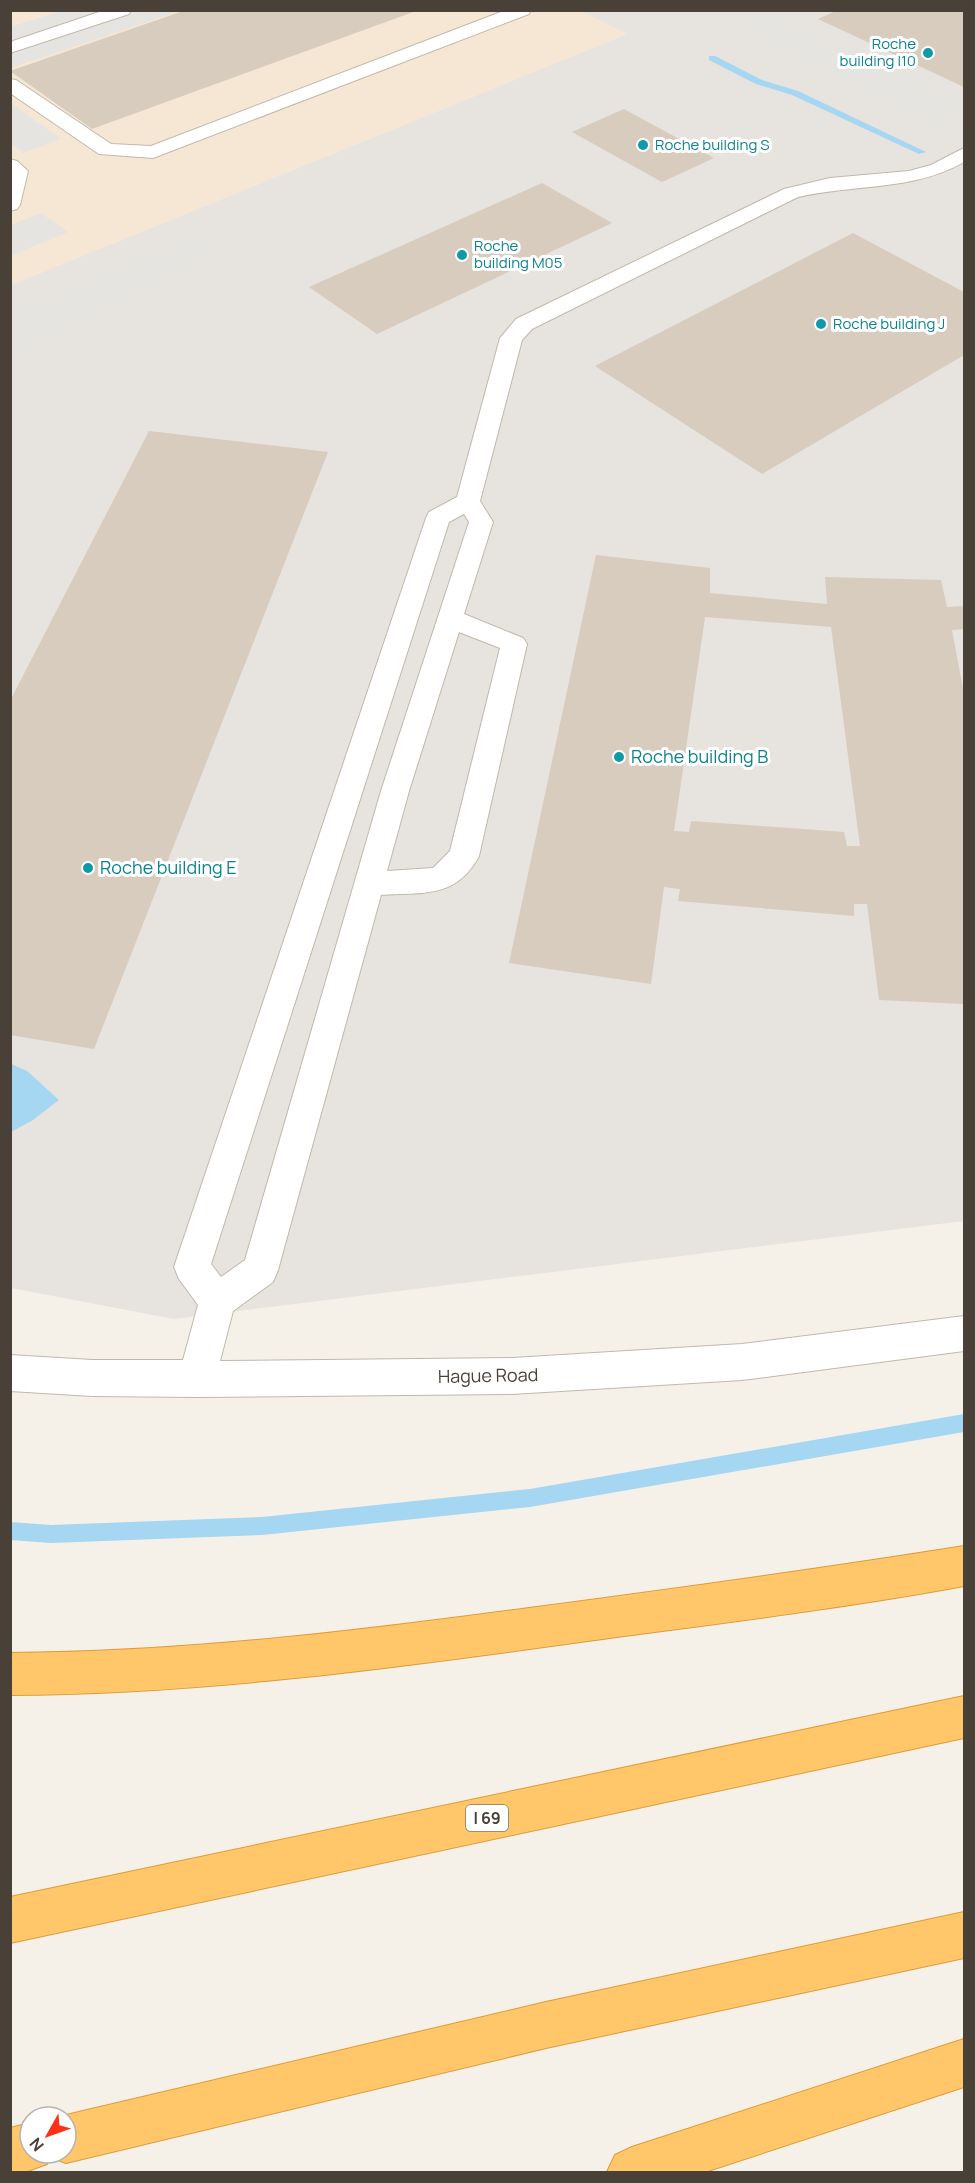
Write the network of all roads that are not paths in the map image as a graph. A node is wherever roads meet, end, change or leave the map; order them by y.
1 (123, 10) edge
2 (524, 10) edge
3 (10, 48) edge
4 (10, 84) edge
5 (964, 154) edge
6 (10, 165) edge
7 (10, 205) edge
8 (468, 501) junction
9 (450, 619) junction
10 (369, 884) junction
11 (217, 1301) junction
12 (964, 1334) edge
13 (10, 1373) edge
14 (197, 1379) junction
15 (964, 1566) edge
16 (10, 1674) edge
17 (964, 1717) edge
18 (10, 1920) edge
19 (964, 1935) edge
20 (964, 2063) edge
21 (78, 2136) edge
22 (632, 2172) edge

1 - 3 street
2 - 4 street
5 - 8 street
6 - 7 street
8 - 9 street
8 - 11 street
9 - 10 street
9 - 10 street
10 - 11 street
11 - 14 street
12 - 14 street, Hague Road
13 - 14 street, Hague Road
15 - 16 highway
17 - 18 highway, I 69
19 - 21 highway
20 - 22 highway

